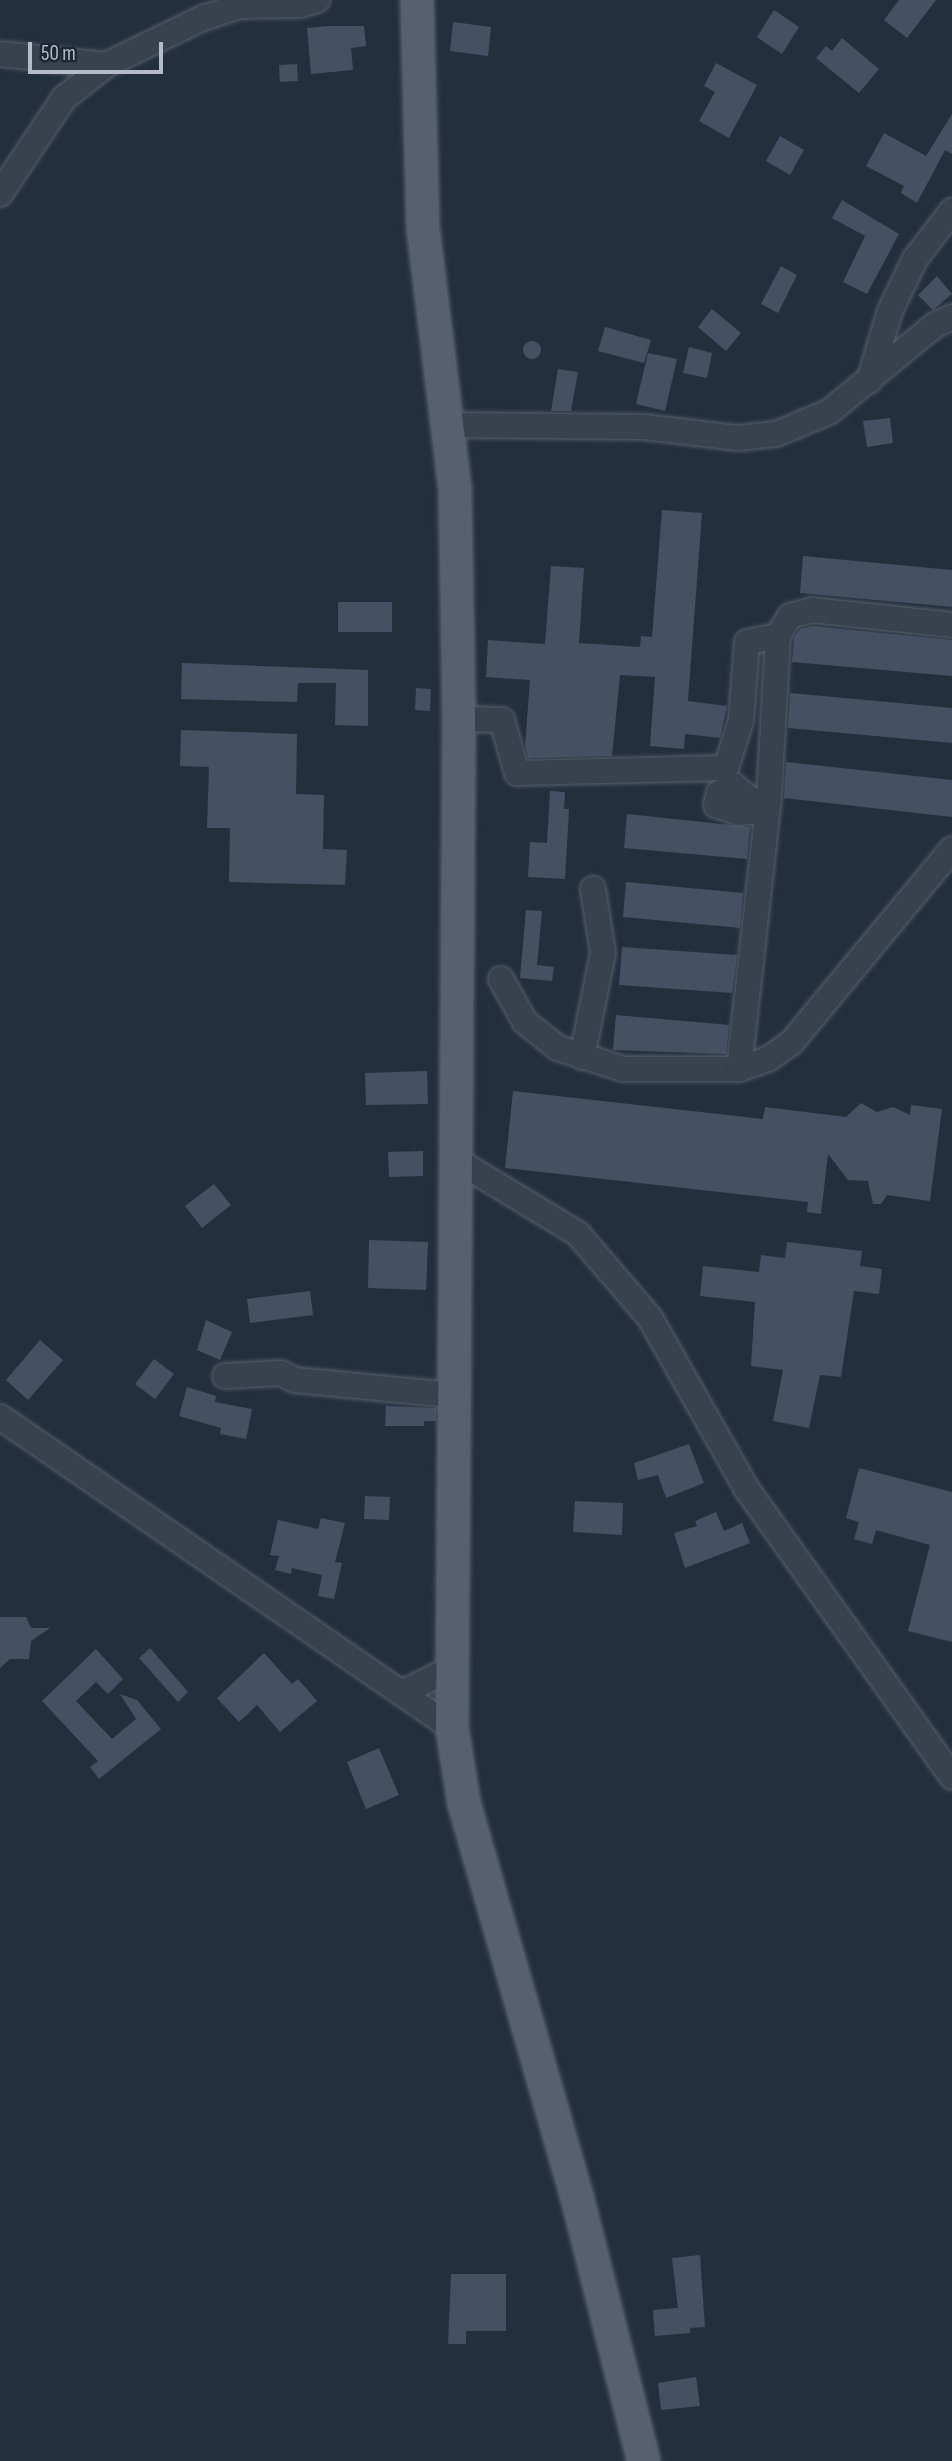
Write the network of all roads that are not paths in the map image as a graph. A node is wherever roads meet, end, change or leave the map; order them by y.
1 (317, 0) edge
2 (417, 0) edge
3 (0, 54) edge
4 (106, 65) junction
5 (0, 194) edge
6 (952, 211) edge
7 (952, 317) edge
8 (869, 381) junction
9 (450, 425) junction
10 (952, 625) edge
11 (778, 636) junction
12 (459, 719) junction
13 (952, 849) edge
14 (593, 889) dead end
15 (501, 979) dead end
16 (582, 1057) junction
17 (739, 1069) junction
18 (456, 1160) junction
19 (225, 1376) dead end
20 (451, 1395) junction
21 (0, 1417) edge
22 (450, 1669) junction
23 (404, 1692) junction
24 (452, 1728) junction
25 (952, 1777) edge
26 (644, 2461) edge

1 - 4 street
2 - 9 main road
3 - 4 street
4 - 5 street
6 - 8 street
7 - 8 street
8 - 9 street
9 - 12 main road
10 - 11 street
11 - 12 street
11 - 17 street
12 - 18 main road
13 - 17 street
14 - 16 street
15 - 16 street
16 - 17 street
18 - 20 main road
18 - 25 street
19 - 20 street
20 - 22 main road
21 - 23 street
22 - 23 street
22 - 24 main road
23 - 24 street
24 - 26 main road

